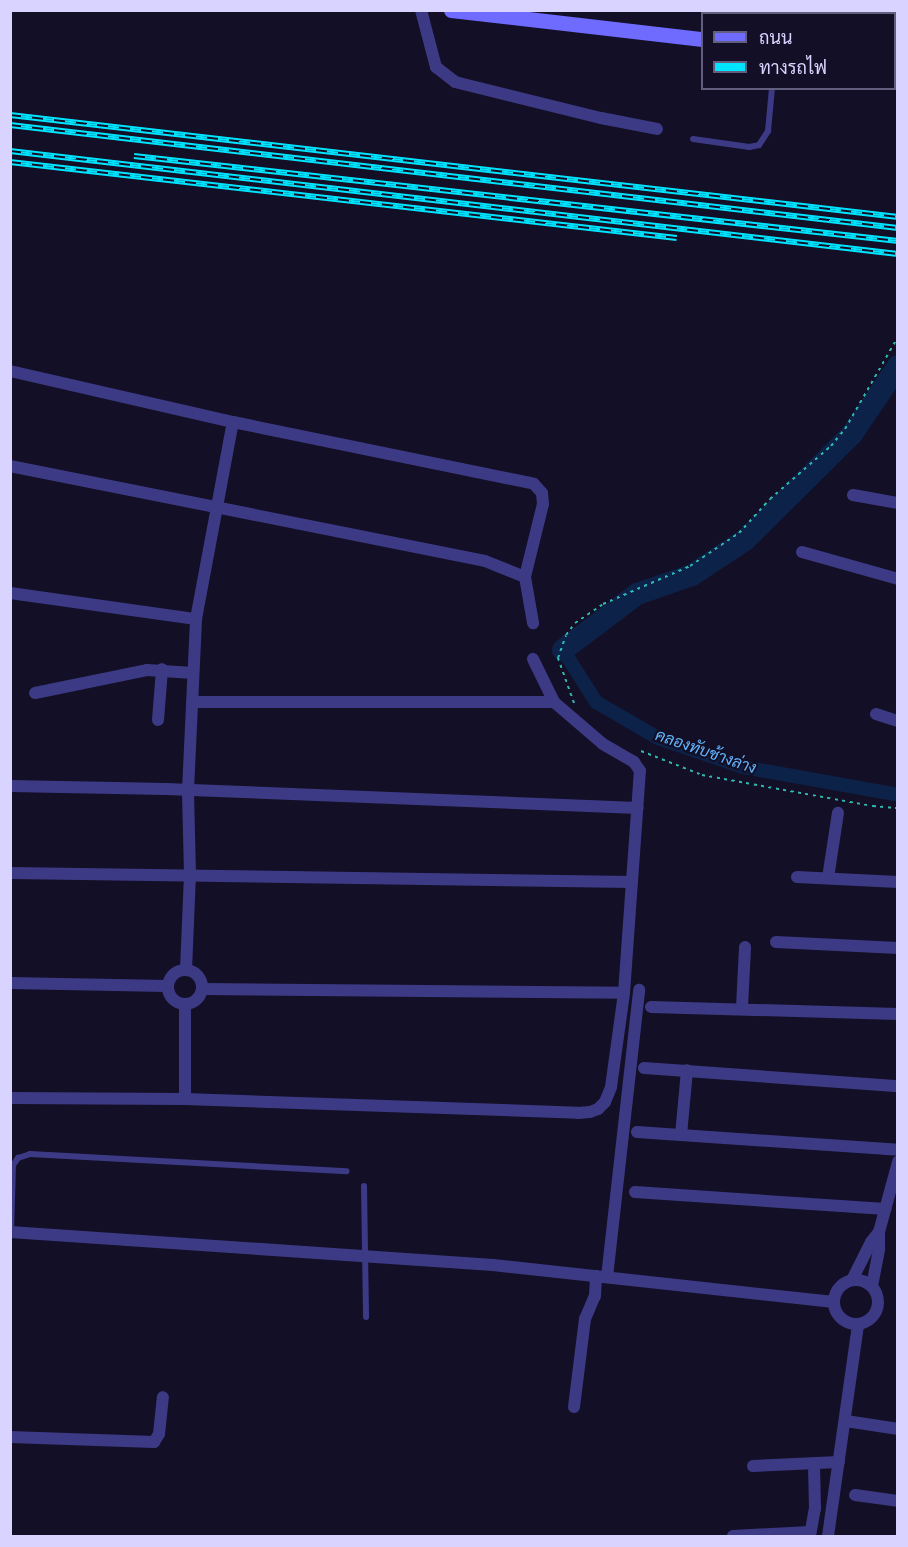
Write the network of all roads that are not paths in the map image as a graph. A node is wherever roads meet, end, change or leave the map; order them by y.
1 (421, 10) edge
2 (451, 10) edge
3 (701, 39) edge
4 (772, 90) edge
5 (657, 129) dead end
6 (693, 139) dead end
7 (10, 371) edge
8 (233, 423) junction
9 (10, 466) edge
10 (853, 495) dead end
11 (897, 503) edge
12 (217, 507) junction
13 (802, 552) dead end
14 (525, 577) junction
15 (897, 579) edge
16 (10, 593) edge
17 (196, 619) junction
18 (533, 623) dead end
19 (533, 659) dead end
20 (162, 669) junction
21 (193, 673) junction
22 (35, 693) dead end
23 (192, 702) junction
24 (554, 702) junction
25 (876, 714) dead end
26 (158, 720) dead end
27 (897, 721) edge
28 (10, 786) edge
29 (188, 790) junction
30 (638, 808) junction
31 (838, 813) dead end
32 (10, 873) edge
33 (190, 874) junction
34 (797, 877) dead end
35 (828, 878) junction
36 (632, 882) junction
37 (897, 882) edge
38 (776, 942) dead end
39 (746, 947) dead end
40 (897, 948) edge
41 (186, 970) junction
42 (10, 983) edge
43 (167, 986) junction
44 (202, 989) junction
45 (639, 990) dead end
46 (624, 993) junction
47 (185, 1005) junction
48 (651, 1006) dead end
49 (742, 1007) junction
50 (897, 1014) edge
51 (644, 1068) dead end
52 (687, 1070) junction
53 (897, 1086) edge
54 (10, 1098) edge
55 (185, 1099) junction
56 (637, 1132) dead end
57 (681, 1135) junction
58 (897, 1150) edge
59 (897, 1162) edge
60 (347, 1171) dead end
61 (364, 1186) dead end
62 (635, 1192) dead end
63 (885, 1209) junction
64 (11, 1232) edge
65 (879, 1232) junction
66 (365, 1256) junction
67 (601, 1276) junction
68 (852, 1280) junction
69 (872, 1286) junction
70 (834, 1302) junction
71 (366, 1317) dead end
72 (858, 1324) junction
73 (163, 1396) dead end
74 (574, 1407) dead end
75 (846, 1421) junction
76 (897, 1429) edge
77 (10, 1437) edge
78 (839, 1462) junction
79 (814, 1464) junction
80 (753, 1466) dead end
81 (855, 1495) dead end
82 (897, 1501) edge
83 (810, 1534) edge
84 (733, 1536) edge
85 (828, 1536) edge

1 - 5 street
2 - 3 main road
4 - 6 lane
7 - 8 street
8 - 12 street
8 - 14 street
9 - 12 street
10 - 11 street
12 - 14 street
12 - 17 street
13 - 15 street
14 - 18 street
16 - 17 street
17 - 21 street
19 - 24 street
20 - 21 street
20 - 22 street
20 - 26 street
21 - 23 street
23 - 24 street
23 - 29 street
24 - 30 street
25 - 27 street
28 - 29 street
29 - 30 street
29 - 33 street
30 - 36 street
31 - 35 street
32 - 33 street
33 - 36 street
33 - 41 street
34 - 35 street
35 - 37 street
36 - 46 street
38 - 40 street
39 - 49 street
41 - 43 street
41 - 44 street
42 - 43 street
43 - 47 street
44 - 46 street
44 - 47 street
45 - 67 street
46 - 55 street
47 - 55 street
48 - 49 street
49 - 50 street
51 - 52 street
52 - 53 street
52 - 57 street
54 - 55 street
56 - 57 street
57 - 58 street
59 - 63 street
60 - 64 lane
61 - 66 lane
62 - 63 street
63 - 65 street
64 - 66 street
65 - 68 street
65 - 69 street
66 - 67 street
66 - 71 lane
67 - 70 street
67 - 74 street
68 - 69 street
68 - 70 street
69 - 72 street
70 - 72 street
72 - 75 street
73 - 77 street
75 - 76 street
75 - 78 street
78 - 79 street
78 - 85 street
79 - 80 street
79 - 83 street
81 - 82 street
83 - 84 street

